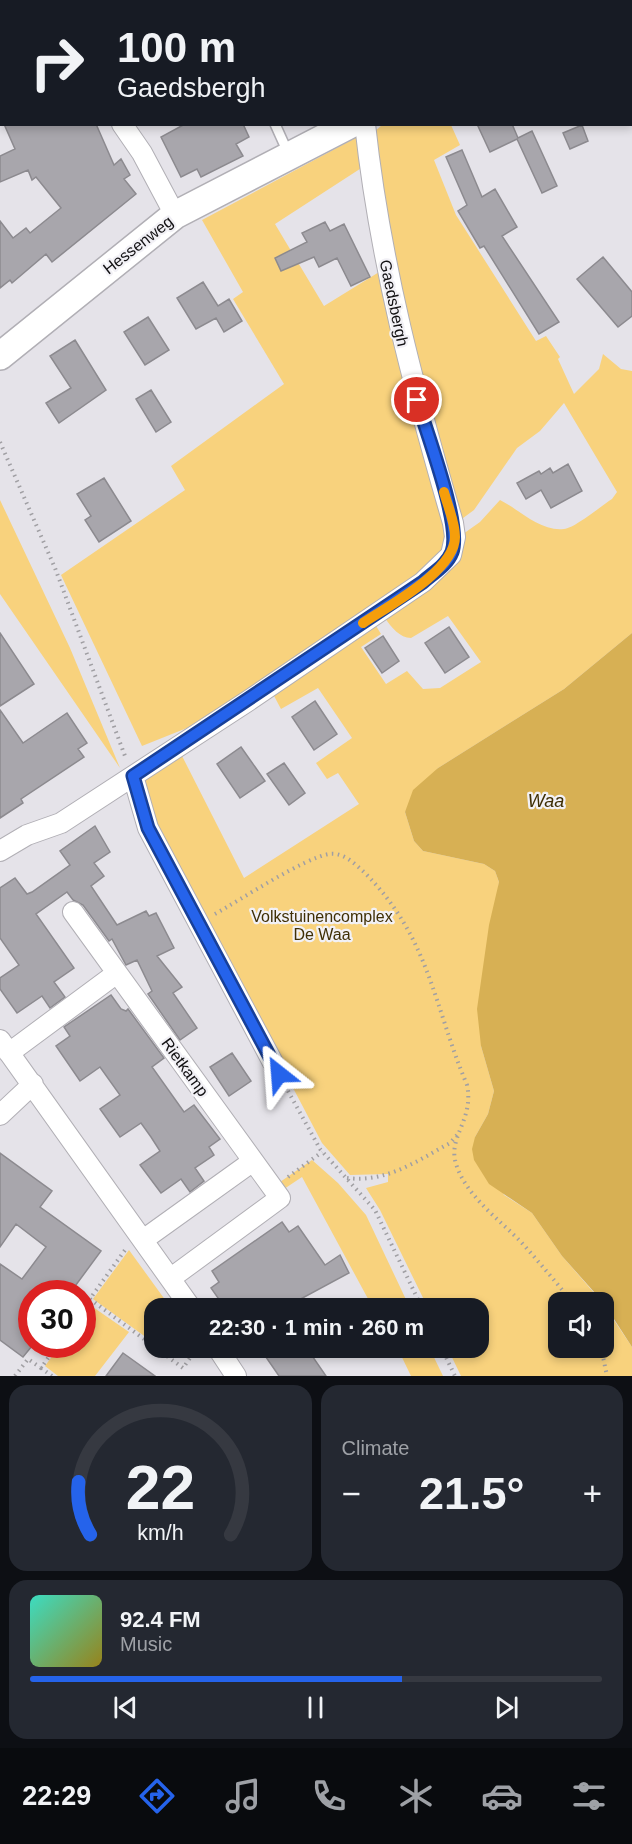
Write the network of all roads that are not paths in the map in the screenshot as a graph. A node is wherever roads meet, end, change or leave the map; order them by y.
1 (123, 126) edge
2 (276, 126) edge
3 (347, 126) edge
4 (365, 126) edge
5 (290, 155) junction
6 (175, 215) junction
7 (0, 356) edge
8 (133, 776) junction
9 (0, 851) edge
10 (73, 912) dead end
11 (117, 973) junction
12 (4, 1047) edge
13 (279, 1074) road end
14 (33, 1084) junction
15 (0, 1115) edge
16 (253, 1161) junction
17 (140, 1236) junction
18 (171, 1278) junction
19 (184, 1298) edge
20 (224, 1358) edge
21 (236, 1376) edge

1 - 6 street
2 - 5 lane
3 - 5 main road, Hessenweg
4 - 8 street, Gaedsbergh
5 - 6 main road, Hessenweg
6 - 7 main road, Hessenweg
8 - 9 street, Gaedsbergh
8 - 13 street
10 - 11 street, Rietkamp
11 - 12 street
11 - 16 street, Rietkamp
12 - 14 street
14 - 15 street
14 - 17 street
16 - 17 street
16 - 18 street, Rietkamp
17 - 18 street
18 - 19 street
20 - 21 street

